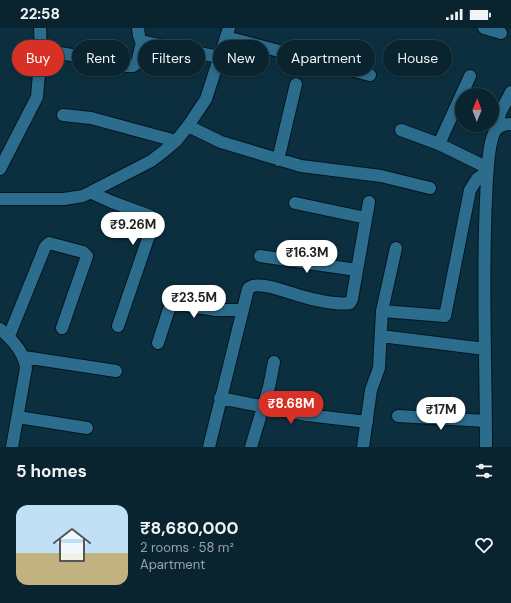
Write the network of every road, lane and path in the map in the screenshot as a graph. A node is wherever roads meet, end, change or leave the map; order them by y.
1 (40, 28) edge
2 (138, 28) edge
3 (484, 28) edge
4 (227, 32) edge
5 (501, 33) dead end
6 (41, 40) edge
7 (141, 40) edge
8 (277, 47) edge
9 (64, 54) edge
10 (138, 59) edge
11 (39, 76) edge
12 (214, 76) edge
13 (470, 76) dead end
14 (296, 84) dead end
15 (511, 92) edge
16 (63, 115) dead end
17 (499, 118) edge
18 (511, 124) edge
19 (188, 126) junction
20 (499, 127) edge
21 (402, 130) dead end
22 (495, 132) edge
23 (176, 141) junction
24 (439, 144) junction
25 (278, 160) junction
26 (0, 169) edge
27 (487, 170) junction
28 (430, 188) dead end
29 (92, 193) junction
30 (0, 199) edge
31 (369, 202) dead end
32 (295, 203) dead end
33 (366, 218) junction
34 (396, 248) dead end
35 (260, 256) dead end
36 (357, 270) junction
37 (242, 310) junction
38 (382, 311) junction
39 (118, 326) dead end
40 (62, 328) dead end
41 (5, 333) edge
42 (382, 336) junction
43 (158, 343) dead end
44 (485, 349) junction
45 (24, 357) junction
46 (274, 362) dead end
47 (116, 371) dead end
48 (220, 398) junction
49 (264, 407) junction
50 (398, 416) dead end
51 (18, 417) junction
52 (486, 421) junction
53 (367, 422) junction
54 (87, 428) dead end
55 (12, 447) edge
56 (209, 447) edge
57 (252, 447) edge
58 (363, 447) edge
59 (486, 447) edge

1 - 6 street
2 - 7 street
3 - 5 street
4 - 8 street
9 - 10 street
11 - 26 street
12 - 19 street
13 - 24 street
14 - 25 street
15 - 17 street
16 - 23 street
18 - 20 street
19 - 23 street
19 - 25 street
21 - 24 street
22 - 27 street
23 - 29 street
24 - 27 street
25 - 28 street
27 - 38 street
27 - 44 street
29 - 30 street
29 - 39 street
31 - 33 street
32 - 33 street
33 - 36 street
34 - 38 street
35 - 36 street
36 - 37 street
37 - 43 street
37 - 48 street
38 - 42 street
40 - 41 street
41 - 45 street
42 - 44 street
42 - 53 street
44 - 52 street
45 - 47 street
45 - 51 street
46 - 49 street
48 - 49 street
48 - 56 street
49 - 53 street
49 - 57 street
50 - 52 street
51 - 54 street
51 - 55 street
52 - 59 street
53 - 58 street

